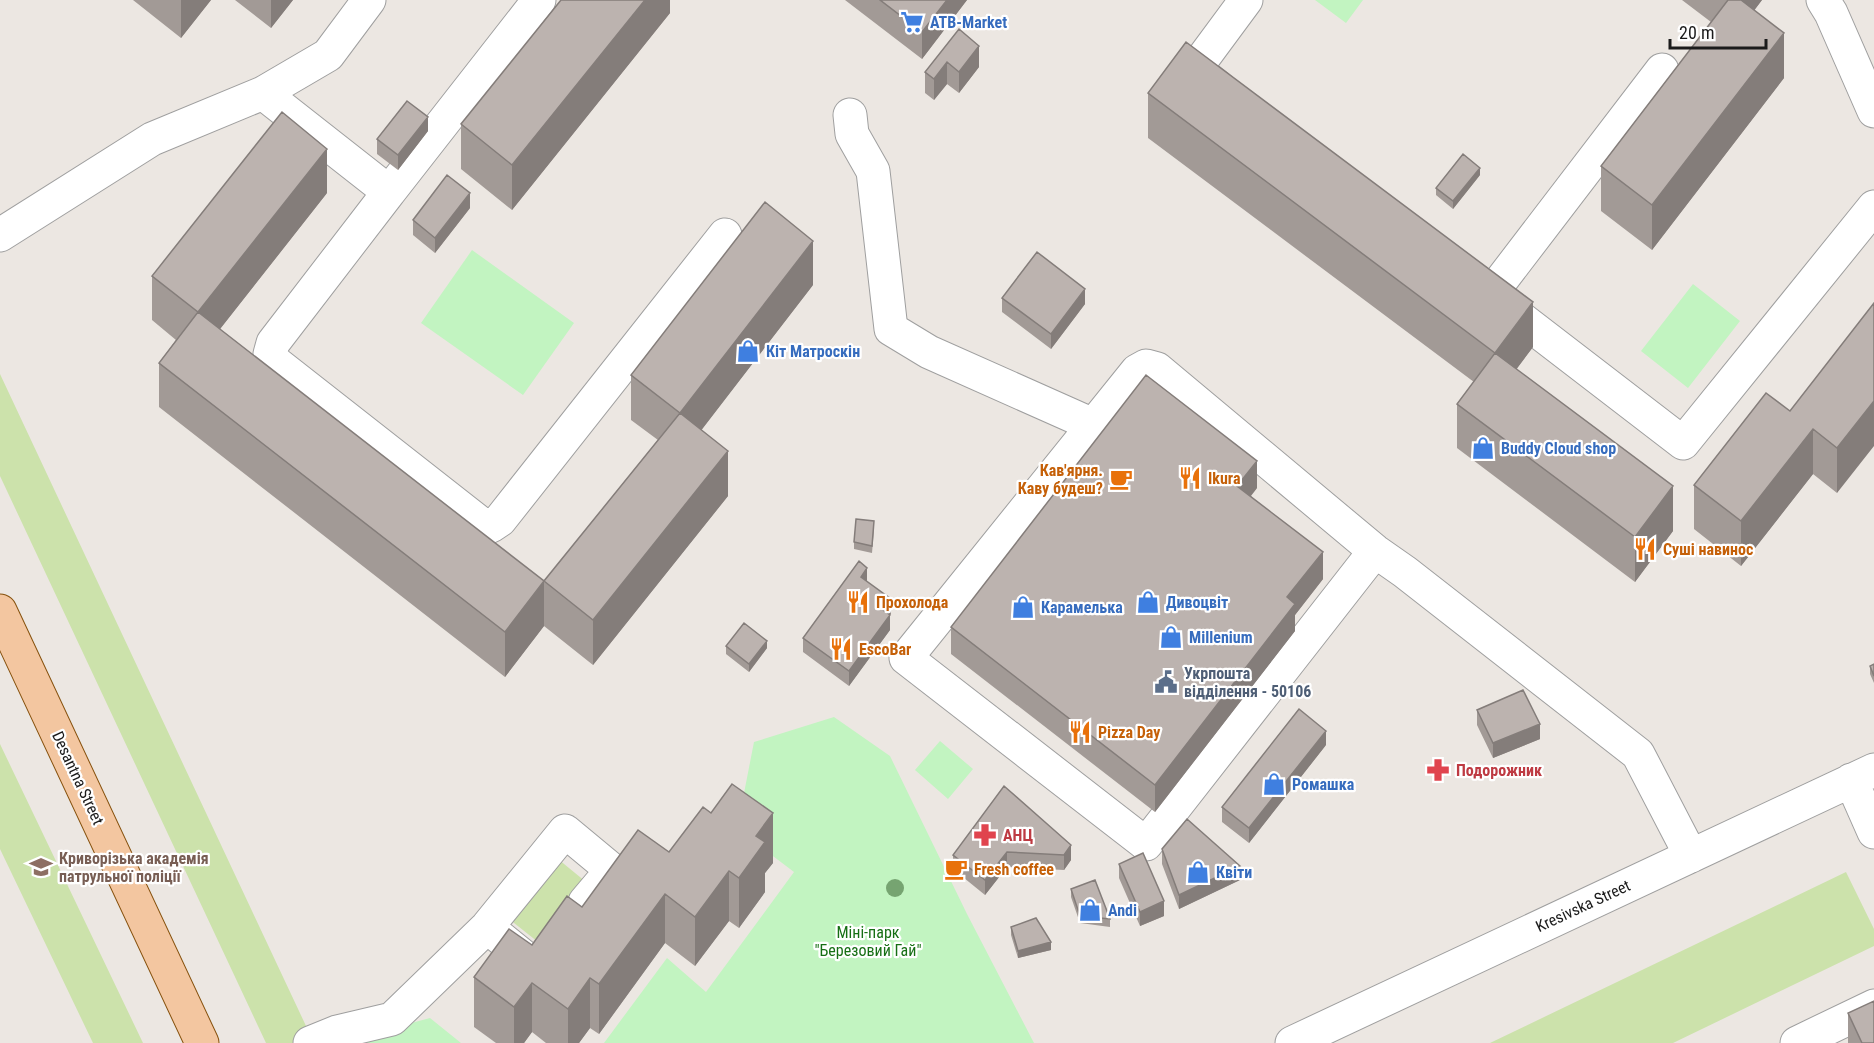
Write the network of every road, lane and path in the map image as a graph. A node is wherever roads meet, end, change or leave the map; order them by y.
1 (369, 0) edge
2 (539, 0) edge
3 (1246, 0) edge
4 (1823, 0) edge
5 (1662, 70) dead end
6 (262, 93) junction
7 (1242, 106) edge
8 (1874, 111) edge
9 (850, 115) dead end
10 (389, 192) junction
11 (1874, 207) edge
12 (0, 235) edge
13 (725, 235) dead end
14 (1093, 425) junction
15 (1375, 551) junction
16 (0, 611) edge
17 (1863, 775) edge
18 (1874, 832) edge
19 (1691, 856) junction
20 (487, 927) junction
21 (1874, 1006) edge
22 (202, 1043) edge
23 (310, 1043) edge
24 (1292, 1043) edge
25 (1797, 1043) edge

1 - 6 street
2 - 10 street
3 - 7 street
4 - 8 street
5 - 11 street
6 - 10 street
6 - 12 street
9 - 14 street
10 - 13 street
14 - 15 street
14 - 15 street
15 - 19 street
16 - 22 main road, Desantna Street
17 - 18 street
17 - 19 street, Kresivska Street
19 - 24 street, Kresivska Street
20 - 20 street
20 - 23 street
21 - 25 street

